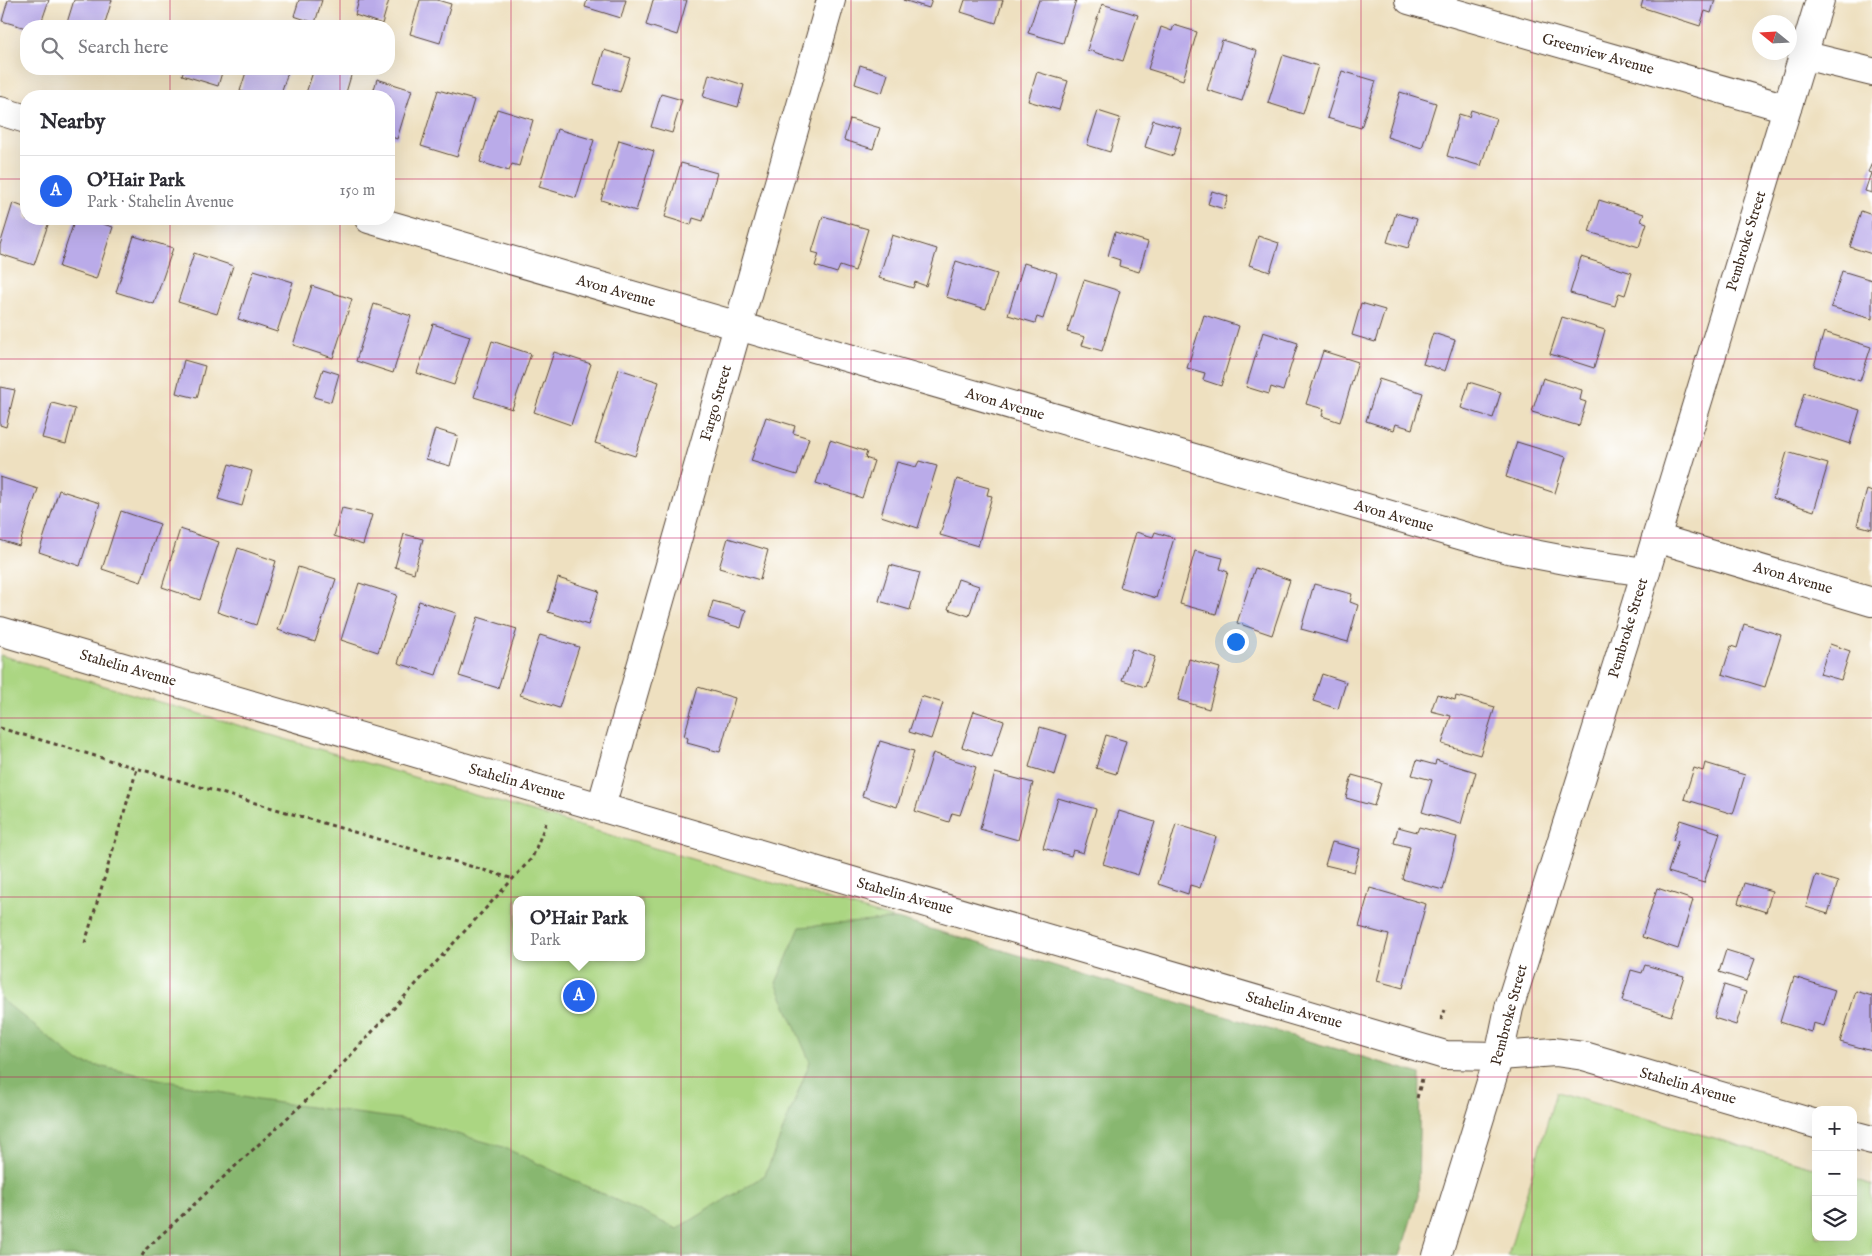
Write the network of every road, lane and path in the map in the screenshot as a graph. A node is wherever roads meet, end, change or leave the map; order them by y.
1 (831, 0) edge
2 (1409, 0) edge
3 (1820, 0) edge
4 (1803, 55) junction
5 (1872, 72) edge
6 (1787, 108) junction
7 (0, 111) edge
8 (20, 116) edge
9 (389, 225) edge
10 (738, 327) junction
11 (1656, 538) junction
12 (1646, 572) junction
13 (1872, 602) edge
14 (0, 631) edge
15 (0, 728) edge
16 (137, 768) junction
17 (557, 794) junction
18 (601, 807) junction
19 (514, 879) junction
20 (85, 943) dead end
21 (1444, 1010) dead end
22 (1441, 1020) dead end
23 (1499, 1056) junction
24 (1424, 1071) dead end
25 (1417, 1098) dead end
26 (1812, 1123) edge
27 (1857, 1136) edge
28 (1872, 1140) edge
29 (142, 1256) edge
30 (1437, 1256) edge

1 - 10 street, Fargo Street
2 - 6 street, Greenview Avenue
3 - 4 street, Pembroke Street
4 - 5 street
4 - 6 street, Pembroke Street
6 - 11 street, Pembroke Street
7 - 8 street
9 - 10 street, Avon Avenue
10 - 12 street, Avon Avenue
10 - 18 street, Fargo Street
11 - 12 street, Pembroke Street
11 - 13 street, Avon Avenue
12 - 23 street, Pembroke Street
14 - 17 street, Stahelin Avenue
15 - 16 path
16 - 19 path
16 - 20 path
17 - 18 street, Stahelin Avenue
17 - 19 path
18 - 23 street, Stahelin Avenue
19 - 29 path
21 - 22 path
23 - 26 street, Stahelin Avenue
23 - 30 street, Pembroke Street
24 - 25 path
27 - 28 street

